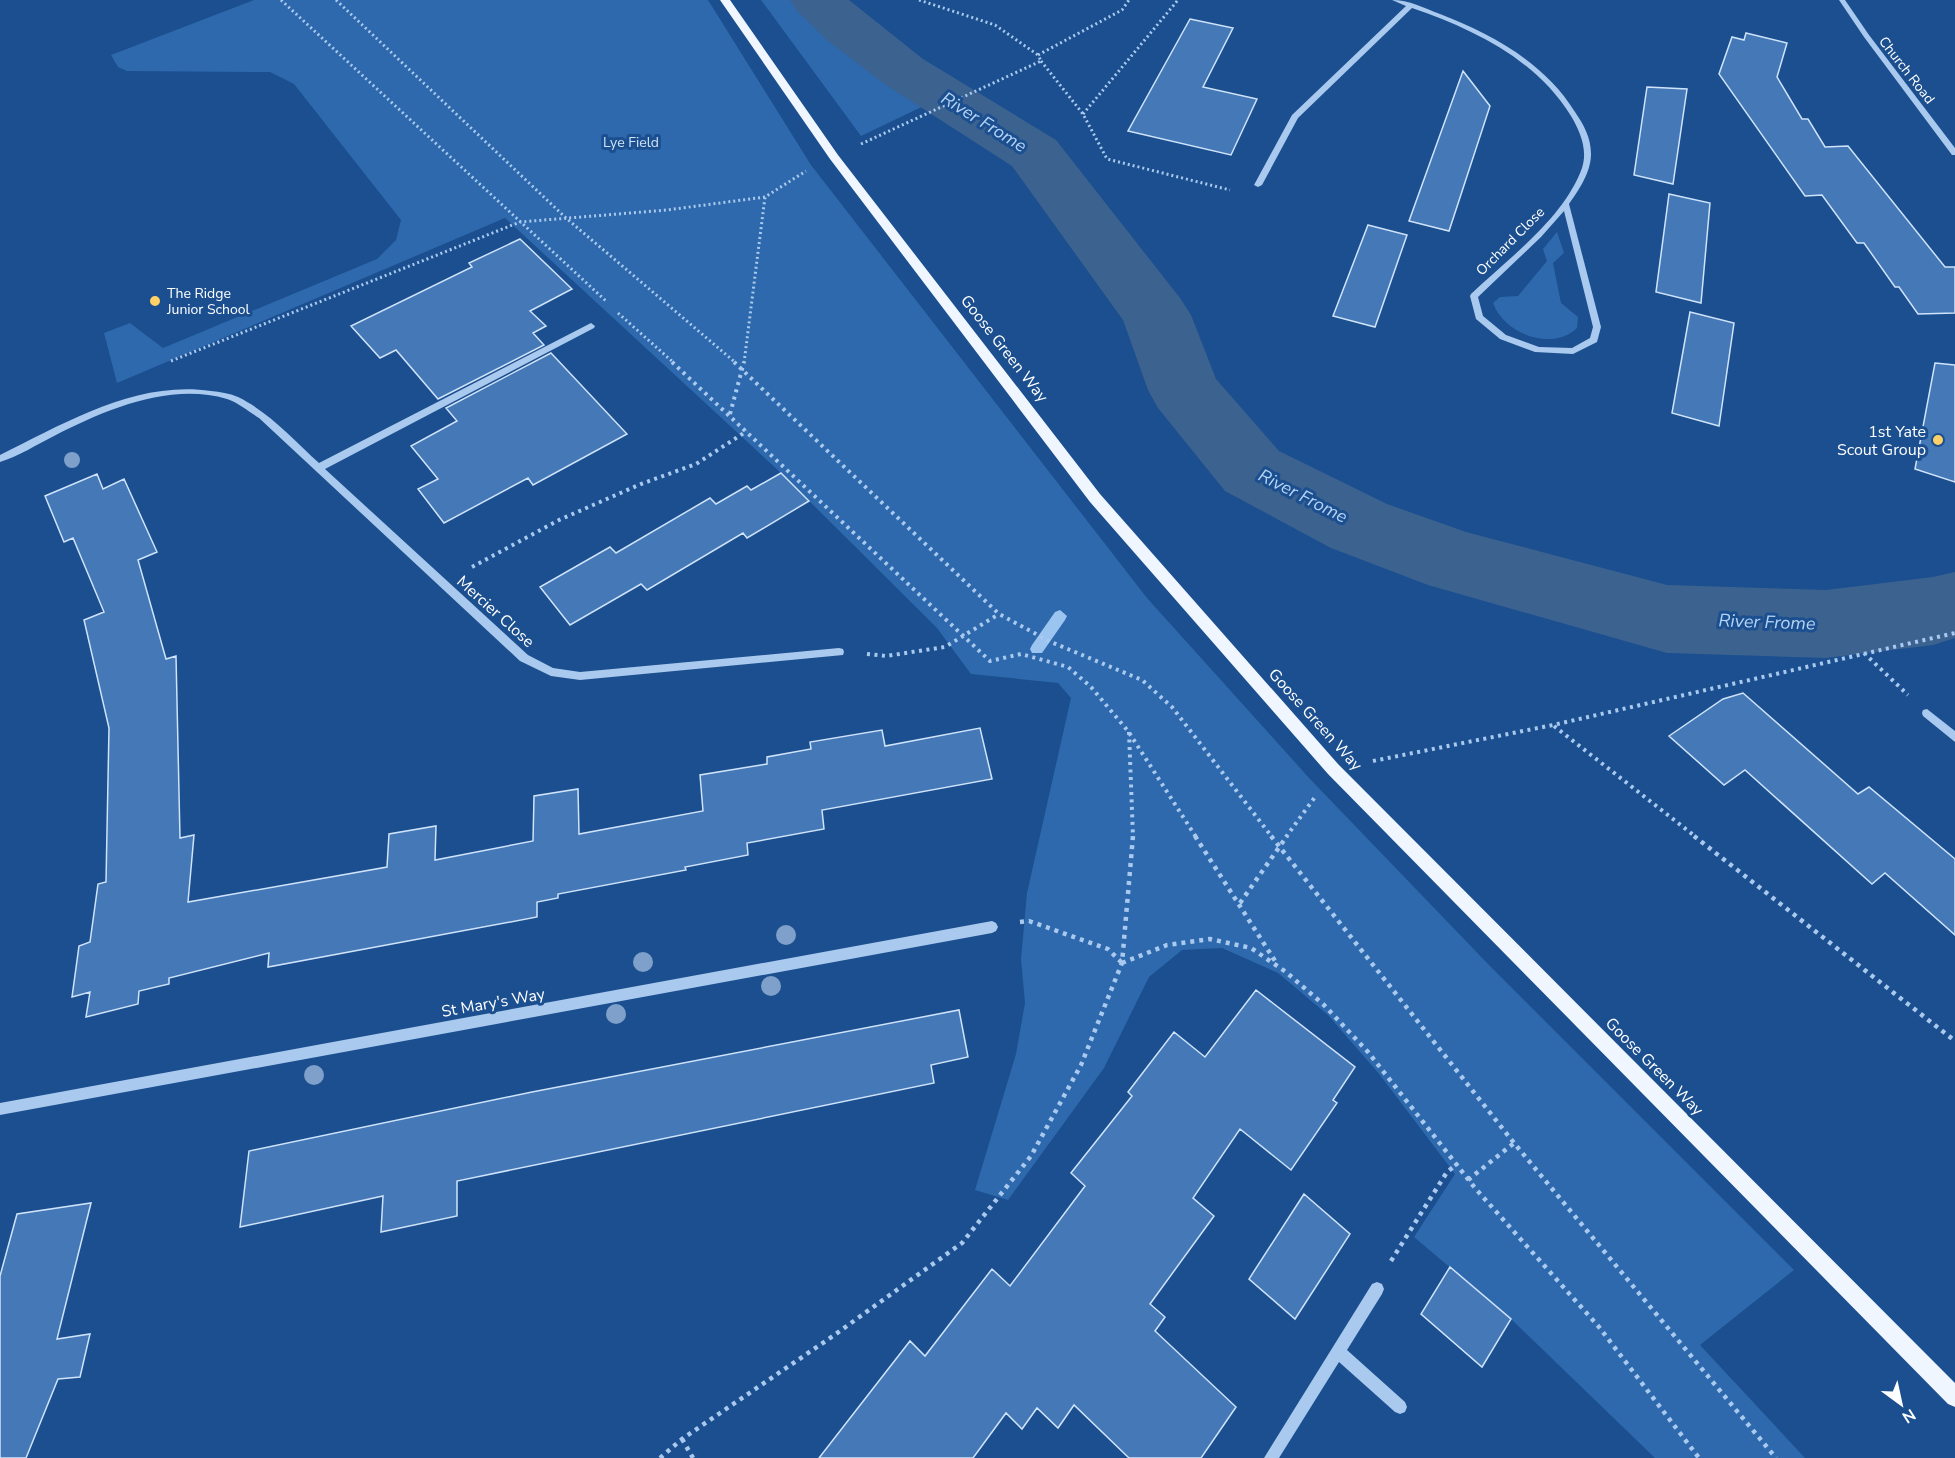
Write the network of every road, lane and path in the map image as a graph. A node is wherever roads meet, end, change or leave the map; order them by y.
1 (281, 0) edge
2 (336, 0) edge
3 (726, 0) edge
4 (919, 0) edge
5 (1129, 0) edge
6 (1178, 0) edge
7 (1395, 0) edge
8 (1842, 0) edge
9 (1411, 5) junction
10 (1038, 55) junction
11 (1041, 61) junction
12 (1083, 114) junction
13 (1955, 153) edge
14 (834, 158) junction
15 (1258, 185) joint
16 (765, 197) junction
17 (1566, 205) junction
18 (566, 218) junction
19 (520, 222) junction
20 (606, 302) dead end
21 (615, 310) dead end
22 (591, 326) dead end
23 (170, 362) dead end
24 (743, 369) junction
25 (730, 414) junction
26 (747, 431) junction
27 (0, 459) edge
28 (318, 468) junction
29 (443, 584) junction
30 (999, 614) junction
31 (1955, 633) edge
32 (963, 635) junction
33 (839, 652) joint
34 (1863, 652) junction
35 (1927, 713) joint
36 (1554, 725) junction
37 (1128, 731) junction
38 (1955, 736) edge
39 (1333, 769) junction
40 (1281, 849) junction
41 (1240, 903) junction
42 (993, 927) joint
43 (1122, 963) junction
44 (1277, 964) junction
45 (1955, 1041) edge
46 (0, 1109) edge
47 (1514, 1143) junction
48 (1457, 1164) junction
49 (1468, 1180) junction
50 (1377, 1289) joint
51 (1338, 1351) junction
52 (1955, 1397) edge
53 (1400, 1407) dead end
54 (682, 1439) junction
55 (660, 1458) edge
56 (693, 1458) edge
57 (1271, 1458) edge
58 (1699, 1458) edge
59 (1776, 1458) edge

1 - 19 path
2 - 18 path
3 - 14 main road, Goose Green Way
4 - 10 path
5 - 10 path
6 - 12 path
7 - 9 street, Orchard Close
8 - 13 street, Church Road
9 - 15 street
9 - 17 street, Orchard Close
10 - 11 path
11 - 12 path
11 - 14 path
12 - 15 path
14 - 16 path
14 - 39 main road, Goose Green Way
16 - 18 path
16 - 24 path
17 - 17 street, Orchard Close
18 - 19 path
18 - 24 path
19 - 20 path
19 - 23 path
21 - 25 path
22 - 28 street
24 - 25 path
24 - 30 path
25 - 26 path
26 - 29 path
26 - 32 path
27 - 28 street, Mercier Close
28 - 29 street, Mercier Close
29 - 33 street, Mercier Close
30 - 32 path
30 - 40 path
31 - 34 path
32 - 33 path
32 - 37 path
34 - 35 path
34 - 36 path
35 - 38 street
36 - 39 path
36 - 45 path
37 - 41 path
37 - 43 path
39 - 40 path
39 - 52 main road, Goose Green Way
40 - 41 path
40 - 47 path
41 - 44 path
42 - 43 path
42 - 46 street, St Mary's Way
43 - 44 path
43 - 54 path
44 - 48 path
47 - 49 path
47 - 59 path
48 - 49 path
48 - 50 path
49 - 58 path
50 - 51 street
51 - 53 street
51 - 57 street
54 - 55 path
54 - 56 path

